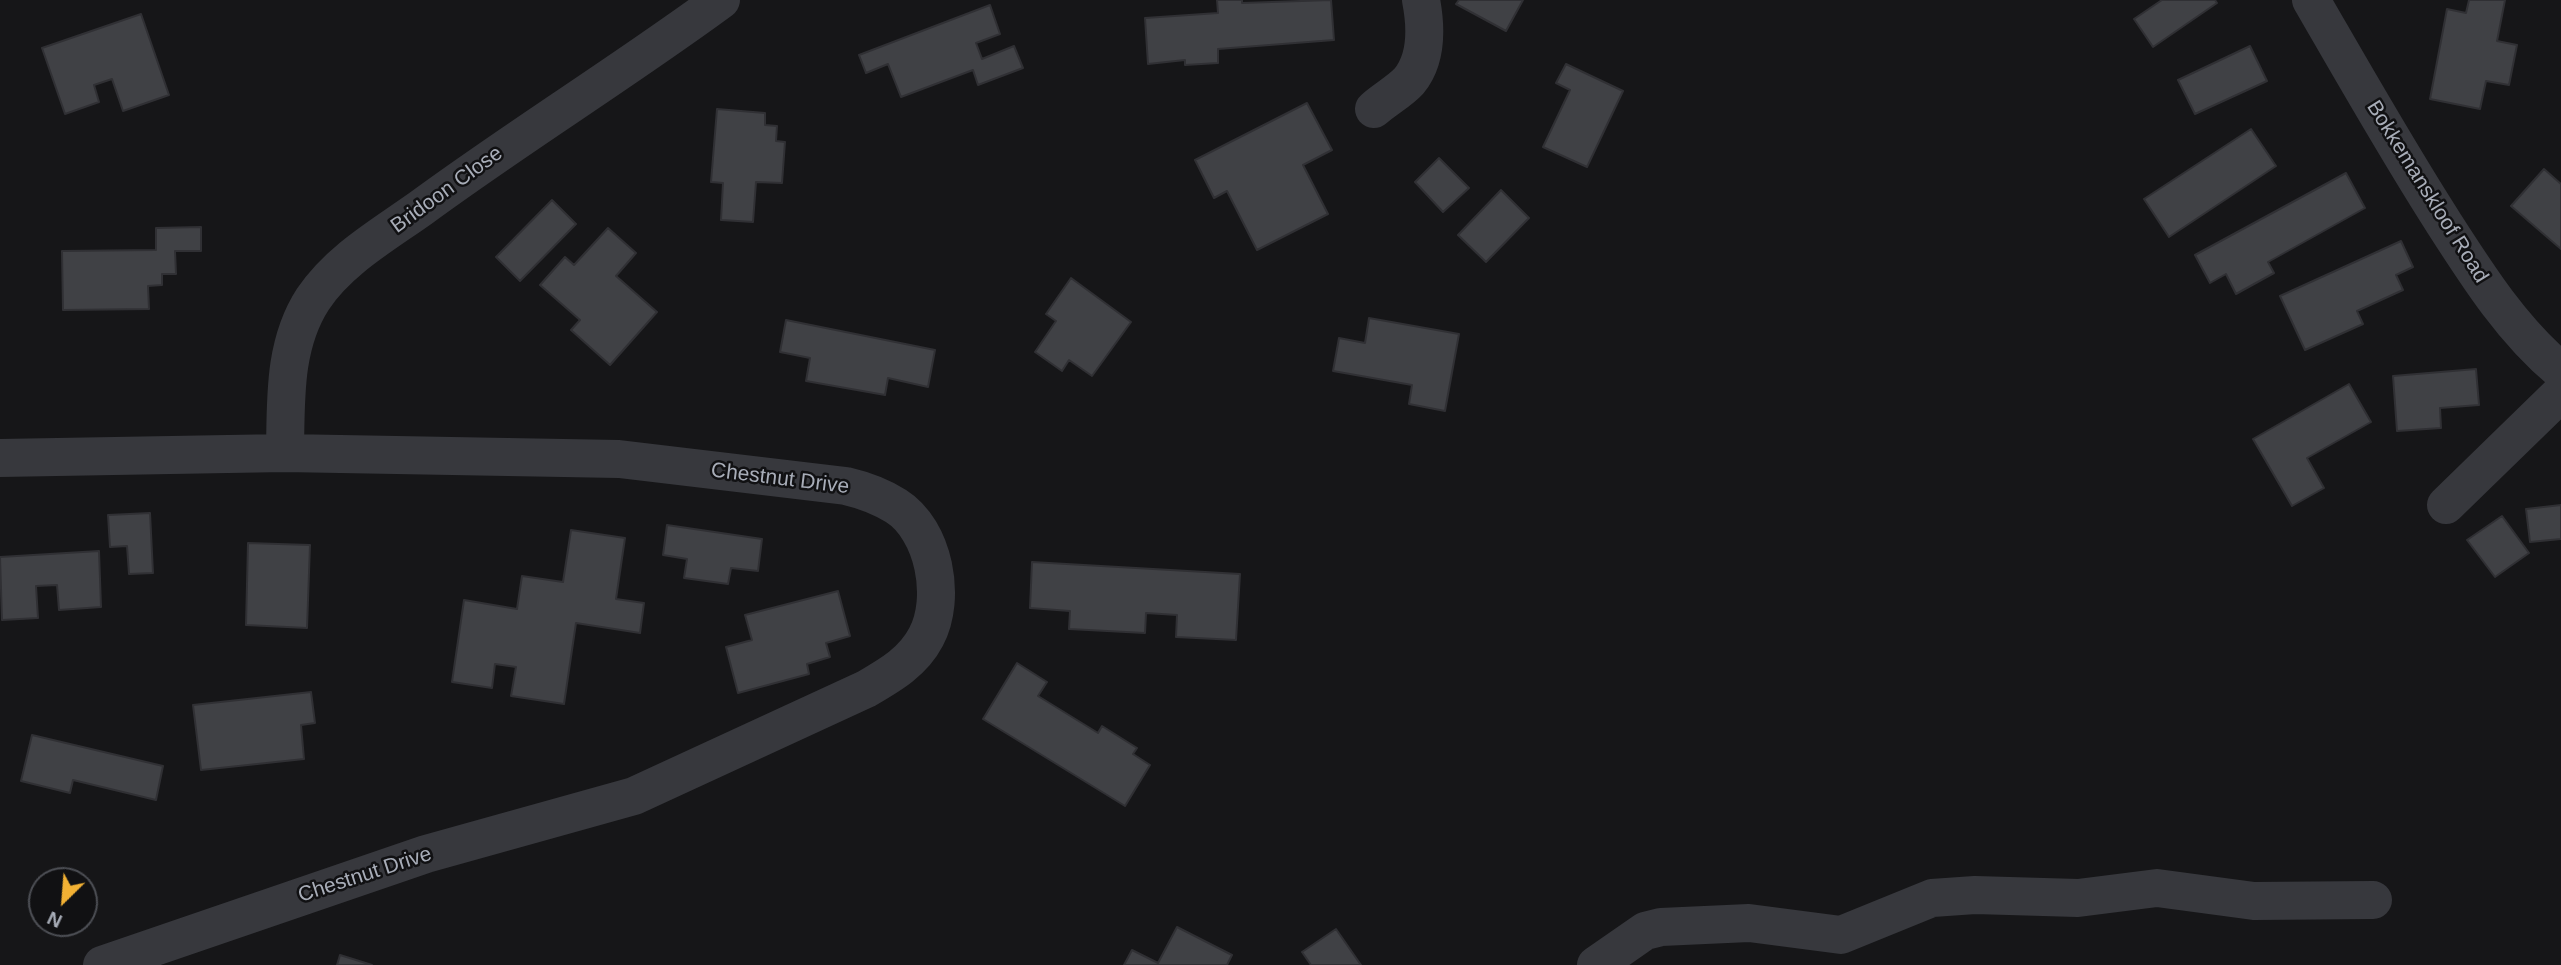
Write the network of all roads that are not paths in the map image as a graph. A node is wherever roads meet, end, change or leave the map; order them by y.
1 (721, 0) edge
2 (1421, 0) edge
3 (2311, 0) edge
4 (1374, 108) dead end
5 (2561, 371) edge
6 (2561, 393) edge
7 (285, 453) junction
8 (0, 458) edge
9 (2446, 505) dead end
10 (2374, 900) dead end
11 (1833, 950) edge
12 (102, 965) edge
13 (1596, 965) edge

1 - 7 street, Bridoon Close
2 - 4 street
3 - 5 street, Bokkemanskloof Road
6 - 9 street
7 - 8 street, Chestnut Drive
7 - 12 street, Chestnut Drive
10 - 11 street
11 - 13 street

